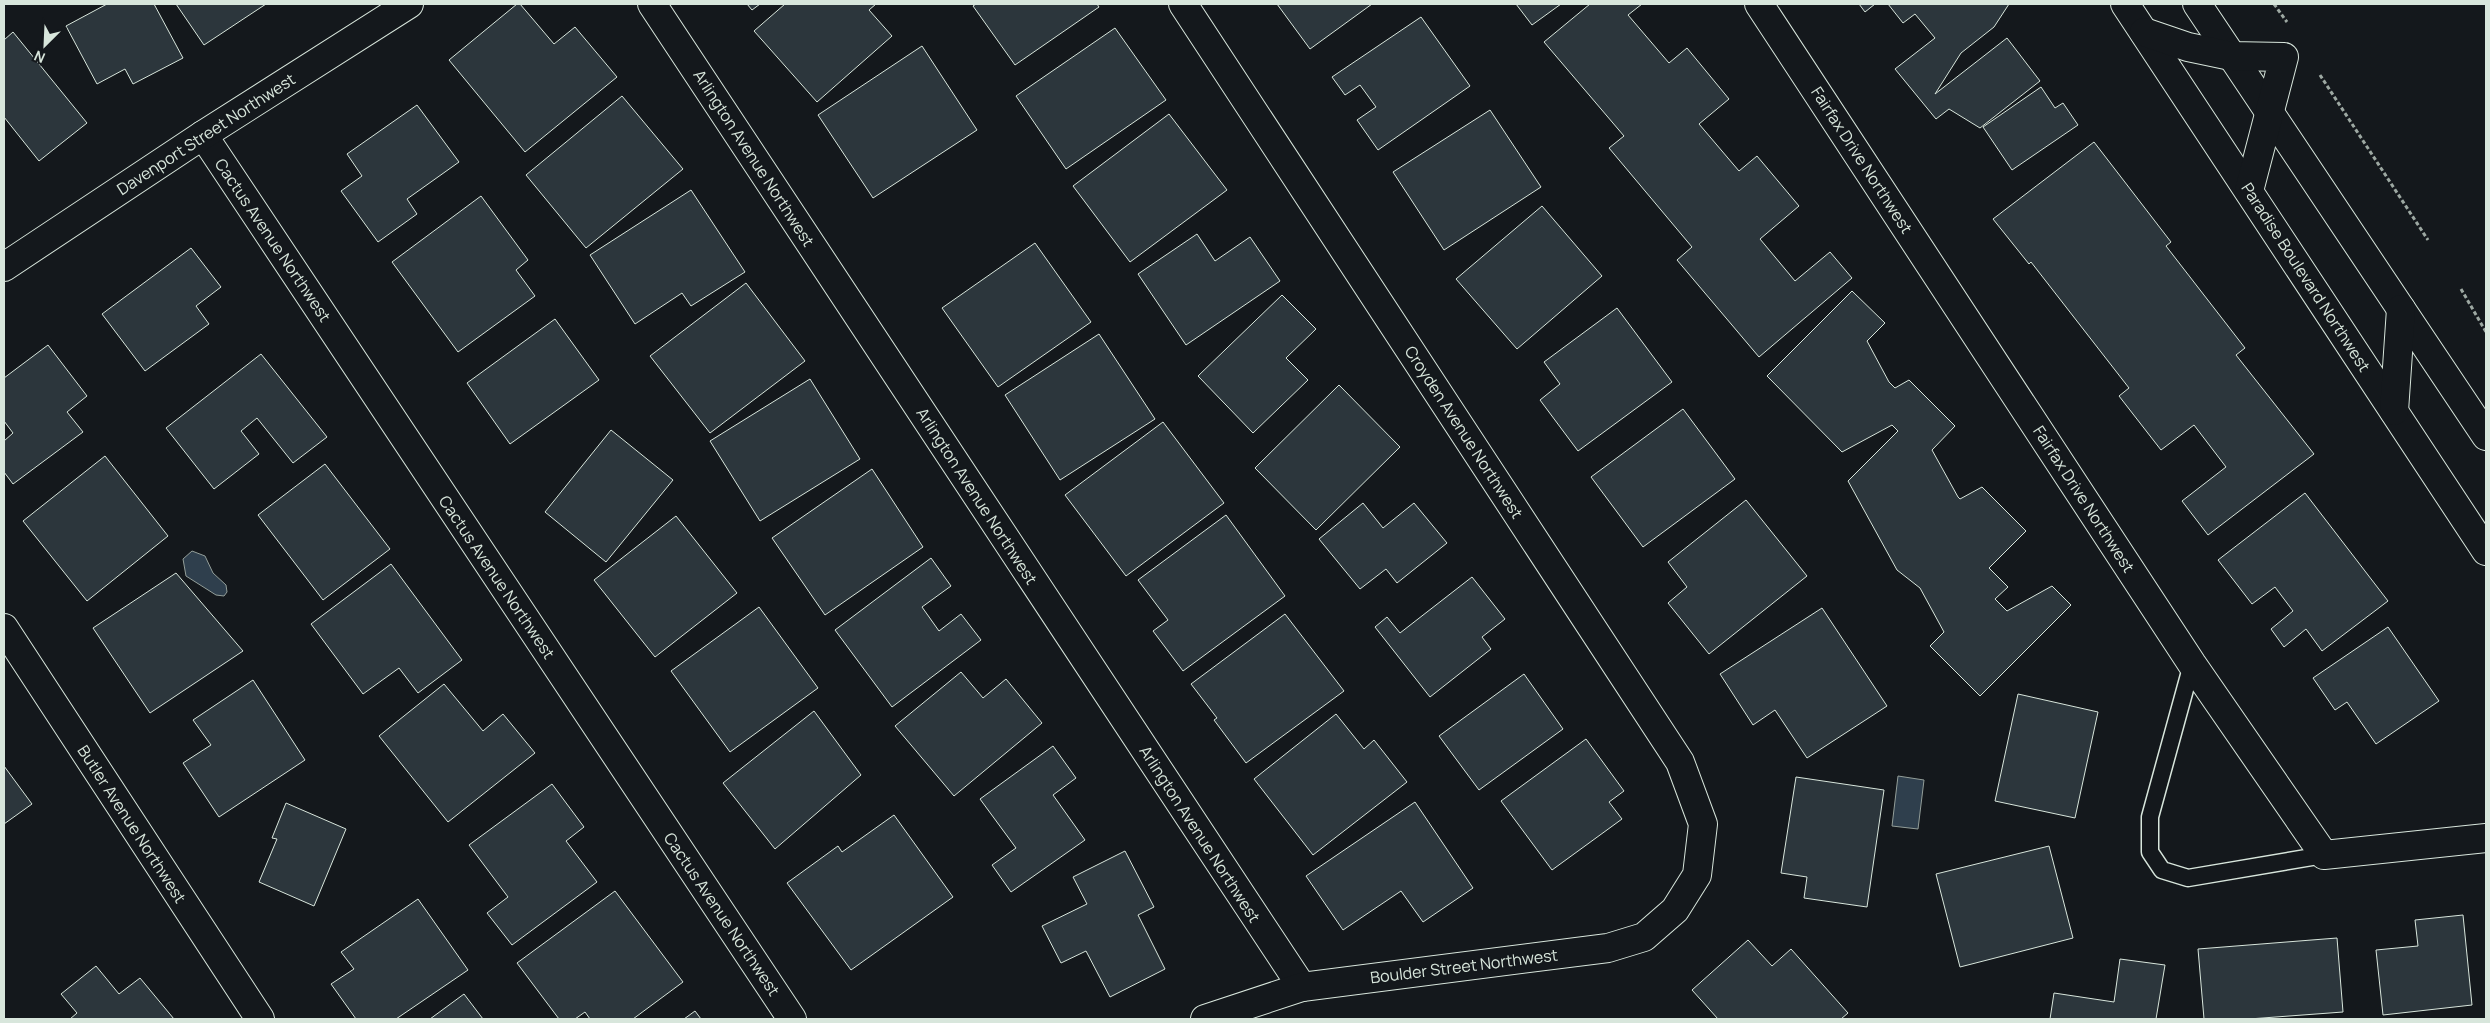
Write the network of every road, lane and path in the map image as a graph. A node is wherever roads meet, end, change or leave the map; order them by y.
1 (409, 4) edge
2 (652, 4) edge
3 (1183, 4) edge
4 (1760, 4) edge
5 (2125, 4) edge
6 (2197, 4) edge
7 (2274, 4) edge
8 (2287, 22) dead end
9 (2144, 32) junction
10 (2231, 56) junction
11 (2320, 75) dead end
12 (2269, 111) junction
13 (203, 134) junction
14 (2249, 191) junction
15 (2428, 240) dead end
16 (4, 267) edge
17 (2461, 289) dead end
18 (2401, 309) junction
19 (2486, 332) edge
20 (2394, 411) junction
21 (2486, 436) edge
22 (2486, 551) edge
23 (4, 628) edge
24 (2192, 664) junction
25 (2486, 838) edge
26 (2324, 855) junction
27 (1697, 875) joint
28 (1302, 987) junction
29 (260, 1019) edge
30 (792, 1019) edge
31 (1205, 1019) edge

1 - 13 street, Davenport Street Northwest
2 - 28 street, Arlington Avenue Northwest
3 - 27 street, Croyden Avenue Northwest
4 - 24 street, Fairfax Drive Northwest
5 - 9 street, Paradise Boulevard Northwest
6 - 10 street
7 - 8 path
9 - 10 street
9 - 14 street, Paradise Boulevard Northwest
10 - 12 street
10 - 12 street
11 - 15 path
12 - 14 street
12 - 18 street
13 - 16 street, Davenport Street Northwest
13 - 30 street, Cactus Avenue Northwest
14 - 20 street, Paradise Boulevard Northwest
17 - 19 path
18 - 20 street
18 - 21 street
20 - 22 street, Paradise Boulevard Northwest
23 - 29 street, Butler Avenue Northwest
24 - 26 street, Fairfax Drive Northwest
24 - 26 lane
25 - 26 street
27 - 28 street, Boulder Street Northwest
28 - 31 street, Boulder Street Northwest

